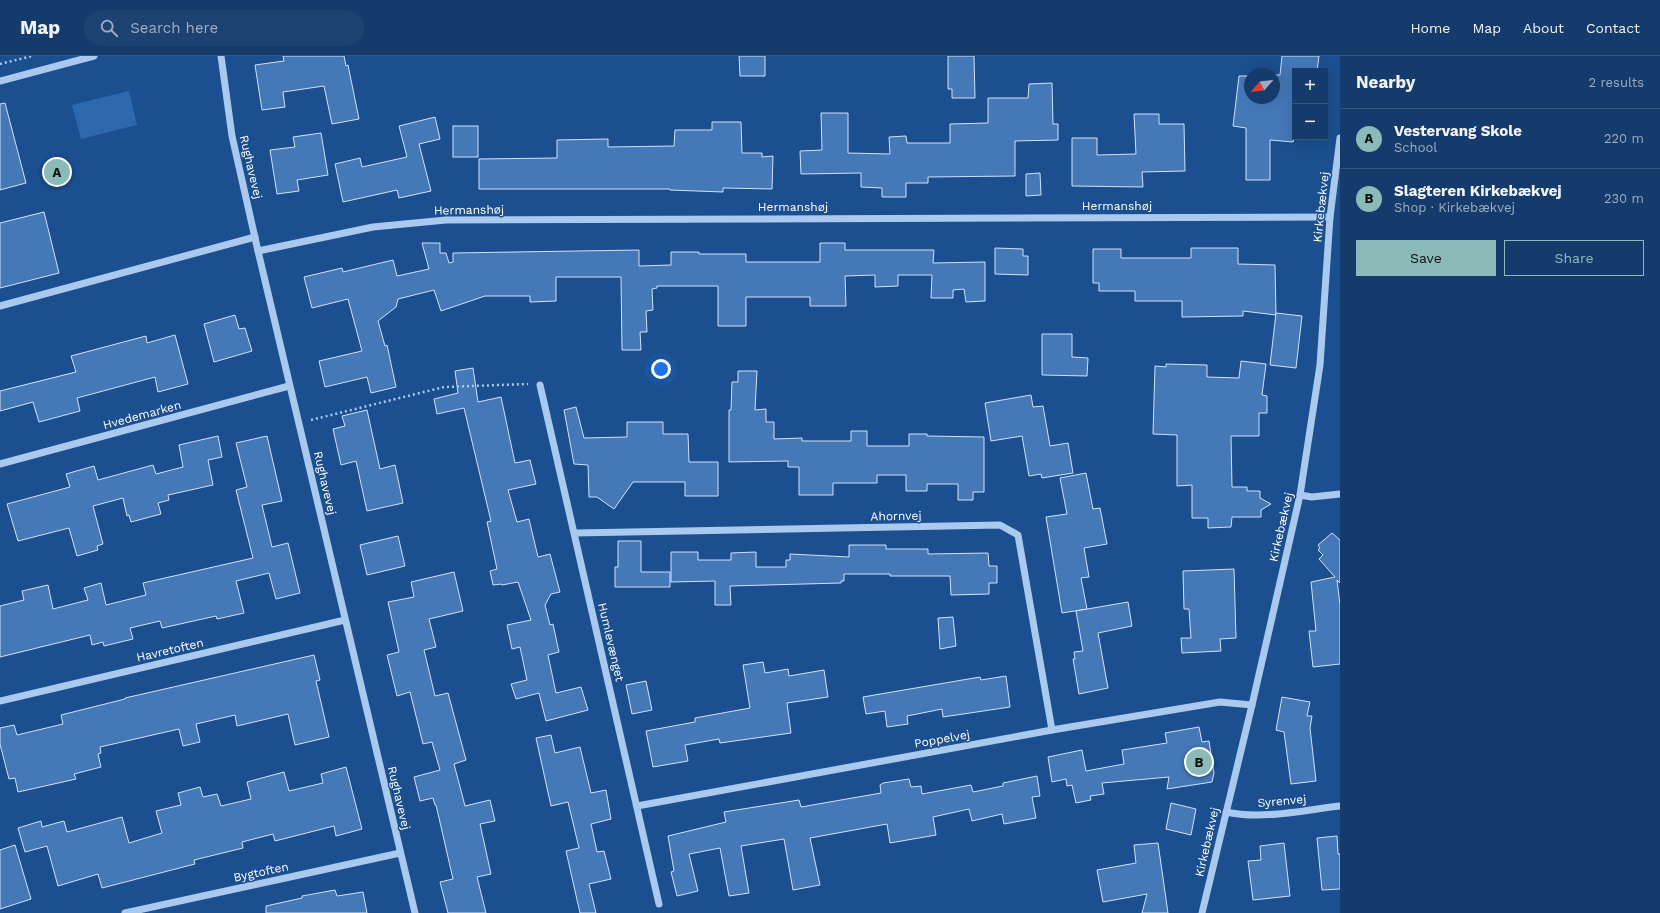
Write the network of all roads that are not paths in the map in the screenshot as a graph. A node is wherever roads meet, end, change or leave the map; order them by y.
1 (94, 56) edge
2 (221, 56) edge
3 (0, 81) edge
4 (1340, 138) edge
5 (1330, 217) junction
6 (255, 237) junction
7 (258, 251) junction
8 (0, 306) edge
9 (540, 385) road end
10 (289, 386) junction
11 (0, 464) edge
12 (1340, 494) edge
13 (1300, 495) junction
14 (574, 533) junction
15 (345, 620) junction
16 (0, 701) edge
17 (1252, 705) junction
18 (1052, 730) junction
19 (637, 806) junction
20 (1340, 806) edge
21 (1226, 812) junction
22 (400, 853) junction
23 (660, 904) dead end
24 (125, 913) edge
25 (415, 913) edge
26 (1202, 913) edge

1 - 3 street
2 - 6 street, Rughavevej
4 - 5 street, Kirkebækvej
5 - 7 street, Hermanshøj
5 - 13 street, Kirkebækvej
6 - 7 street, Rughavevej
6 - 8 street
7 - 10 street, Rughavevej
9 - 14 street, Humlevænget
10 - 11 street, Hvedemarken
10 - 15 street, Rughavevej
12 - 13 street
13 - 17 street, Kirkebækvej
14 - 18 street, Ahornvej
14 - 19 street, Humlevænget
15 - 16 street, Havretoften
15 - 22 street, Rughavevej
17 - 18 street, Poppelvej
17 - 21 street, Kirkebækvej
18 - 19 street, Poppelvej
19 - 23 street, Humlevænget
20 - 21 street, Syrenvej
21 - 26 street, Kirkebækvej
22 - 24 street, Bygtoften
22 - 25 street, Rughavevej

